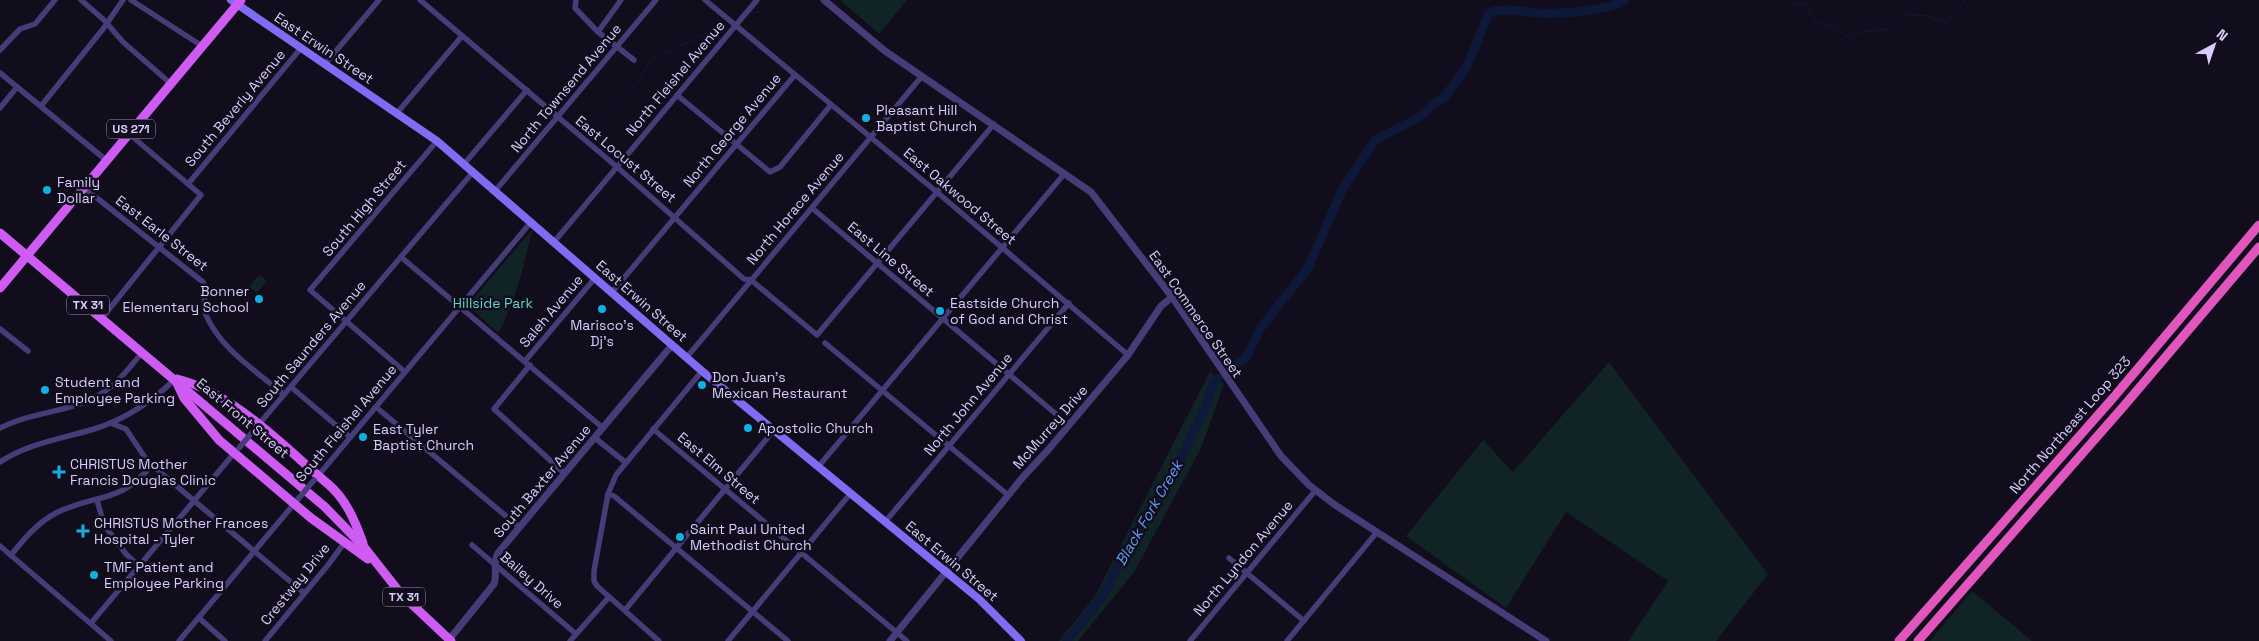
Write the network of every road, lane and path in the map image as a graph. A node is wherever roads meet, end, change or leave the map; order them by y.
1 (55, 0) edge
2 (81, 0) edge
3 (123, 0) edge
4 (131, 0) edge
5 (379, 0) edge
6 (420, 0) edge
7 (576, 0) edge
8 (622, 0) edge
9 (656, 0) edge
10 (705, 0) edge
11 (757, 0) edge
12 (824, 0) edge
13 (236, 1) edge
14 (108, 24) junction
15 (736, 26) junction
16 (598, 32) junction
17 (462, 36) junction
18 (202, 46) junction
19 (617, 47) junction
20 (301, 48) junction
21 (0, 50) edge
22 (634, 60) dead end
23 (325, 64) junction
24 (0, 73) edge
25 (794, 76) junction
26 (922, 76) junction
27 (170, 83) junction
28 (17, 87) junction
29 (527, 90) junction
30 (677, 95) junction
31 (41, 106) junction
32 (830, 106) junction
33 (0, 108) edge
34 (396, 113) junction
35 (558, 117) junction
36 (994, 124) junction
37 (128, 133) junction
38 (870, 138) junction
39 (437, 141) junction
40 (736, 146) junction
41 (106, 160) junction
42 (464, 164) junction
43 (617, 167) junction
44 (473, 172) junction
45 (1065, 173) junction
46 (188, 184) junction
47 (83, 187) junction
48 (496, 191) junction
49 (938, 193) junction
50 (812, 208) junction
51 (676, 218) junction
52 (531, 222) junction
53 (2259, 226) edge
54 (0, 233) edge
55 (554, 242) junction
56 (158, 247) junction
57 (1003, 247) junction
58 (2259, 247) edge
59 (2234, 254) junction
60 (27, 256) junction
61 (401, 257) junction
62 (2245, 263) junction
63 (878, 264) junction
64 (595, 278) junction
65 (751, 280) junction
66 (0, 288) edge
67 (612, 292) junction
68 (1172, 297) junction
69 (1069, 303) junction
70 (460, 306) junction
71 (102, 318) junction
72 (943, 319) junction
73 (346, 322) junction
74 (0, 329) edge
75 (825, 342) dead end
76 (672, 345) junction
77 (28, 351) dead end
78 (143, 352) junction
79 (1128, 355) junction
80 (687, 357) junction
81 (527, 363) junction
82 (702, 370) junction
83 (406, 372) junction
84 (1010, 374) junction
85 (175, 379) junction
86 (291, 387) junction
87 (882, 391) junction
88 (284, 395) junction
89 (2113, 398) junction
90 (376, 407) junction
91 (2123, 407) junction
92 (128, 414) junction
93 (110, 423) junction
94 (1069, 425) junction
95 (256, 427) junction
96 (0, 428) edge
97 (603, 428) junction
98 (126, 429) junction
99 (653, 429) junction
100 (774, 430) junction
101 (350, 437) junction
102 (595, 438) junction
103 (949, 446) junction
104 (236, 451) junction
105 (0, 462) edge
106 (625, 462) junction
107 (152, 465) junction
108 (818, 467) junction
109 (564, 473) junction
110 (316, 478) junction
111 (724, 490) junction
112 (1315, 491) junction
113 (608, 494) junction
114 (850, 494) junction
115 (1008, 495) junction
116 (97, 500) junction
117 (194, 501) junction
118 (296, 501) junction
119 (885, 522) junction
120 (520, 527) junction
121 (1997, 530) junction
122 (1377, 532) junction
123 (2008, 539) junction
124 (345, 542) junction
125 (472, 545) dead end
126 (0, 546) edge
127 (364, 547) junction
128 (676, 548) junction
129 (254, 552) junction
130 (802, 553) junction
131 (11, 555) junction
132 (1229, 558) dead end
133 (495, 564) junction
134 (139, 566) junction
135 (946, 572) junction
136 (1247, 573) junction
137 (386, 575) junction
138 (304, 593) junction
139 (609, 597) junction
140 (625, 610) junction
141 (753, 611) junction
142 (198, 618) junction
143 (1304, 620) junction
144 (91, 624) junction
145 (897, 632) junction
146 (576, 634) junction
147 (450, 640) edge
148 (111, 641) edge
149 (179, 641) edge
150 (225, 641) edge
151 (265, 641) edge
152 (570, 641) edge
153 (659, 641) edge
154 (728, 641) edge
155 (788, 641) edge
156 (890, 641) edge
157 (907, 641) edge
158 (1021, 641) edge
159 (1190, 641) edge
160 (1287, 641) edge
161 (1546, 641) edge
162 (1900, 641) edge
163 (1918, 641) edge

1 - 21 street
2 - 14 street
3 - 14 street
4 - 18 street
5 - 23 street
6 - 17 street, East Locust Street
7 - 16 street
8 - 16 street
9 - 19 street, North Townsend Avenue
10 - 15 street, East Oakwood Street
11 - 15 street, North Fleishel Avenue
12 - 26 street, East Commerce Street
13 - 18 main road, US 271
13 - 20 main road, East Erwin Street
14 - 27 street
14 - 31 street
15 - 25 street, East Oakwood Street
15 - 30 street, North Fleishel Avenue
16 - 19 street
17 - 29 street, East Locust Street
17 - 34 street
18 - 27 main road, US 271
19 - 22 street
19 - 35 street, North Townsend Avenue
20 - 23 main road, East Erwin Street
20 - 46 street, South Beverly Avenue
23 - 34 main road, East Erwin Street
24 - 28 street
25 - 32 street, East Oakwood Street
25 - 40 street, North George Avenue
26 - 36 street, East Commerce Street
26 - 38 street, North Horace Avenue
27 - 37 main road, US 271
28 - 31 street
28 - 33 street
29 - 35 street, East Locust Street
29 - 42 street
30 - 40 street
30 - 43 street, North Fleishel Avenue
31 - 41 street
32 - 38 street, East Oakwood Street
32 - 40 street
34 - 39 main road, East Erwin Street
35 - 43 street, East Locust Street
35 - 48 street, North Townsend Avenue
36 - 45 street, East Commerce Street
36 - 49 street
37 - 41 main road, US 271
37 - 46 street
38 - 49 street, East Oakwood Street
38 - 50 street, North Horace Avenue
39 - 42 main road, East Erwin Street
39 - 73 street, South High Street
40 - 51 street, North George Avenue
41 - 47 main road, US 271
42 - 44 main road, East Erwin Street
43 - 51 street, East Locust Street
43 - 55 street, North Fleishel Avenue
44 - 48 main road, East Erwin Street
44 - 61 street, South Saunders Avenue
45 - 57 street
45 - 68 street, East Commerce Street
46 - 56 street
47 - 56 street, East Earle Street
47 - 60 main road, US 271
48 - 52 main road, East Erwin Street
49 - 57 street, East Oakwood Street
49 - 63 street
50 - 63 street, East Line Street
50 - 65 street, North Horace Avenue
51 - 65 street, East Locust Street
51 - 67 street, North George Avenue
52 - 55 main road, East Erwin Street
52 - 70 street, South Fleishel Avenue
53 - 59 highway, North Northeast Loop 323
54 - 60 main road, East Front Street / TX 31
55 - 64 main road, East Erwin Street
56 - 71 street
56 - 88 street, East Earle Street
57 - 69 street, East Oakwood Street
57 - 72 street
58 - 62 highway, North Northeast Loop 323
59 - 62 highway
59 - 89 highway, North Northeast Loop 323
60 - 66 main road
60 - 71 main road, East Front Street / TX 31
61 - 70 street
61 - 73 street, South Saunders Avenue
62 - 91 highway, North Northeast Loop 323
63 - 65 street, East Locust Street
63 - 72 street, East Line Street
64 - 67 main road, East Erwin Street
64 - 81 street, Saleh Avenue
65 - 80 street, North Horace Avenue
67 - 76 main road, East Erwin Street
68 - 79 street, McMurrey Drive
68 - 112 street, East Commerce Street
69 - 79 street, East Oakwood Street
69 - 84 street, North John Avenue
70 - 81 street
70 - 83 street, South Fleishel Avenue
71 - 78 main road, East Front Street / TX 31
72 - 84 street, East Line Street
72 - 87 street
73 - 83 street
73 - 86 street, South Saunders Avenue
74 - 77 street
75 - 87 street
76 - 80 main road, East Erwin Street
76 - 97 street, South Baxter Avenue
78 - 85 main road, East Front Street / TX 31
78 - 96 street
79 - 94 street, McMurrey Drive
80 - 82 main road, East Erwin Street
81 - 97 street
81 - 109 street, Saleh Avenue
82 - 99 street
82 - 100 main road, East Erwin Street
83 - 90 street, South Fleishel Avenue
84 - 94 street, East Line Street
84 - 103 street, North John Avenue
85 - 92 street
85 - 95 main road
85 - 104 main road
85 - 127 main road, East Front Street / TX 31
86 - 88 street, South Saunders Avenue
86 - 101 street
87 - 103 street
87 - 108 street
88 - 95 street, South Saunders Avenue
89 - 91 highway
89 - 121 highway, North Northeast Loop 323
90 - 101 street, South Fleishel Avenue
90 - 120 street
91 - 123 highway, North Northeast Loop 323
92 - 93 street
92 - 98 street
93 - 98 street
93 - 105 street
94 - 115 street, McMurrey Drive
95 - 104 street, South Saunders Avenue, bridge
95 - 110 main road
97 - 102 street, South Baxter Avenue
98 - 107 street
99 - 106 street
99 - 111 street, East Elm Street
100 - 108 main road, East Erwin Street
100 - 111 street
101 - 110 street, South Fleishel Avenue
102 - 106 street
102 - 109 street, South Baxter Avenue
103 - 115 street
103 - 119 street, North John Avenue
104 - 117 street, South Saunders Avenue
104 - 118 main road
106 - 113 street
107 - 116 street
107 - 117 street
108 - 114 main road, East Erwin Street
109 - 120 street, South Baxter Avenue
110 - 118 street, South Fleishel Avenue, bridge
110 - 127 main road
111 - 128 street
111 - 130 street, East Elm Street
112 - 122 street, East Commerce Street
112 - 136 street, North Lyndon Avenue
113 - 128 street
113 - 139 street
114 - 119 main road, East Erwin Street
114 - 130 street
115 - 135 street, McMurrey Drive
116 - 131 street
116 - 134 street
117 - 129 street
117 - 134 street, South Saunders Avenue
118 - 124 main road
118 - 129 street, South Fleishel Avenue
119 - 135 main road, East Erwin Street
120 - 133 street, South Baxter Avenue
121 - 123 highway
121 - 162 highway, North Northeast Loop 323
122 - 143 street
122 - 161 street, East Commerce Street
123 - 163 highway, North Northeast Loop 323
124 - 137 main road
124 - 138 street, Crestway Drive
125 - 133 street, Bailey Drive
126 - 131 street
127 - 137 main road, East Front Street / TX 31
128 - 140 street
128 - 141 street
129 - 138 street
129 - 142 street, South Fleishel Avenue
130 - 141 street
130 - 145 street, East Elm Street
131 - 144 street
132 - 136 street
133 - 146 street, Bailey Drive
133 - 147 street, South Baxter Avenue
134 - 144 street, South Saunders Avenue
135 - 145 street, McMurrey Drive
135 - 158 main road, East Erwin Street
136 - 143 street
136 - 159 street, North Lyndon Avenue
137 - 147 main road, East Front Street / TX 31
138 - 151 street, Crestway Drive
139 - 140 street
139 - 146 street
140 - 153 street
141 - 154 street
141 - 155 street
142 - 149 street, South Fleishel Avenue
142 - 150 street
143 - 160 street
144 - 148 street
145 - 156 street, McMurrey Drive
145 - 157 street, East Elm Street
146 - 152 street

